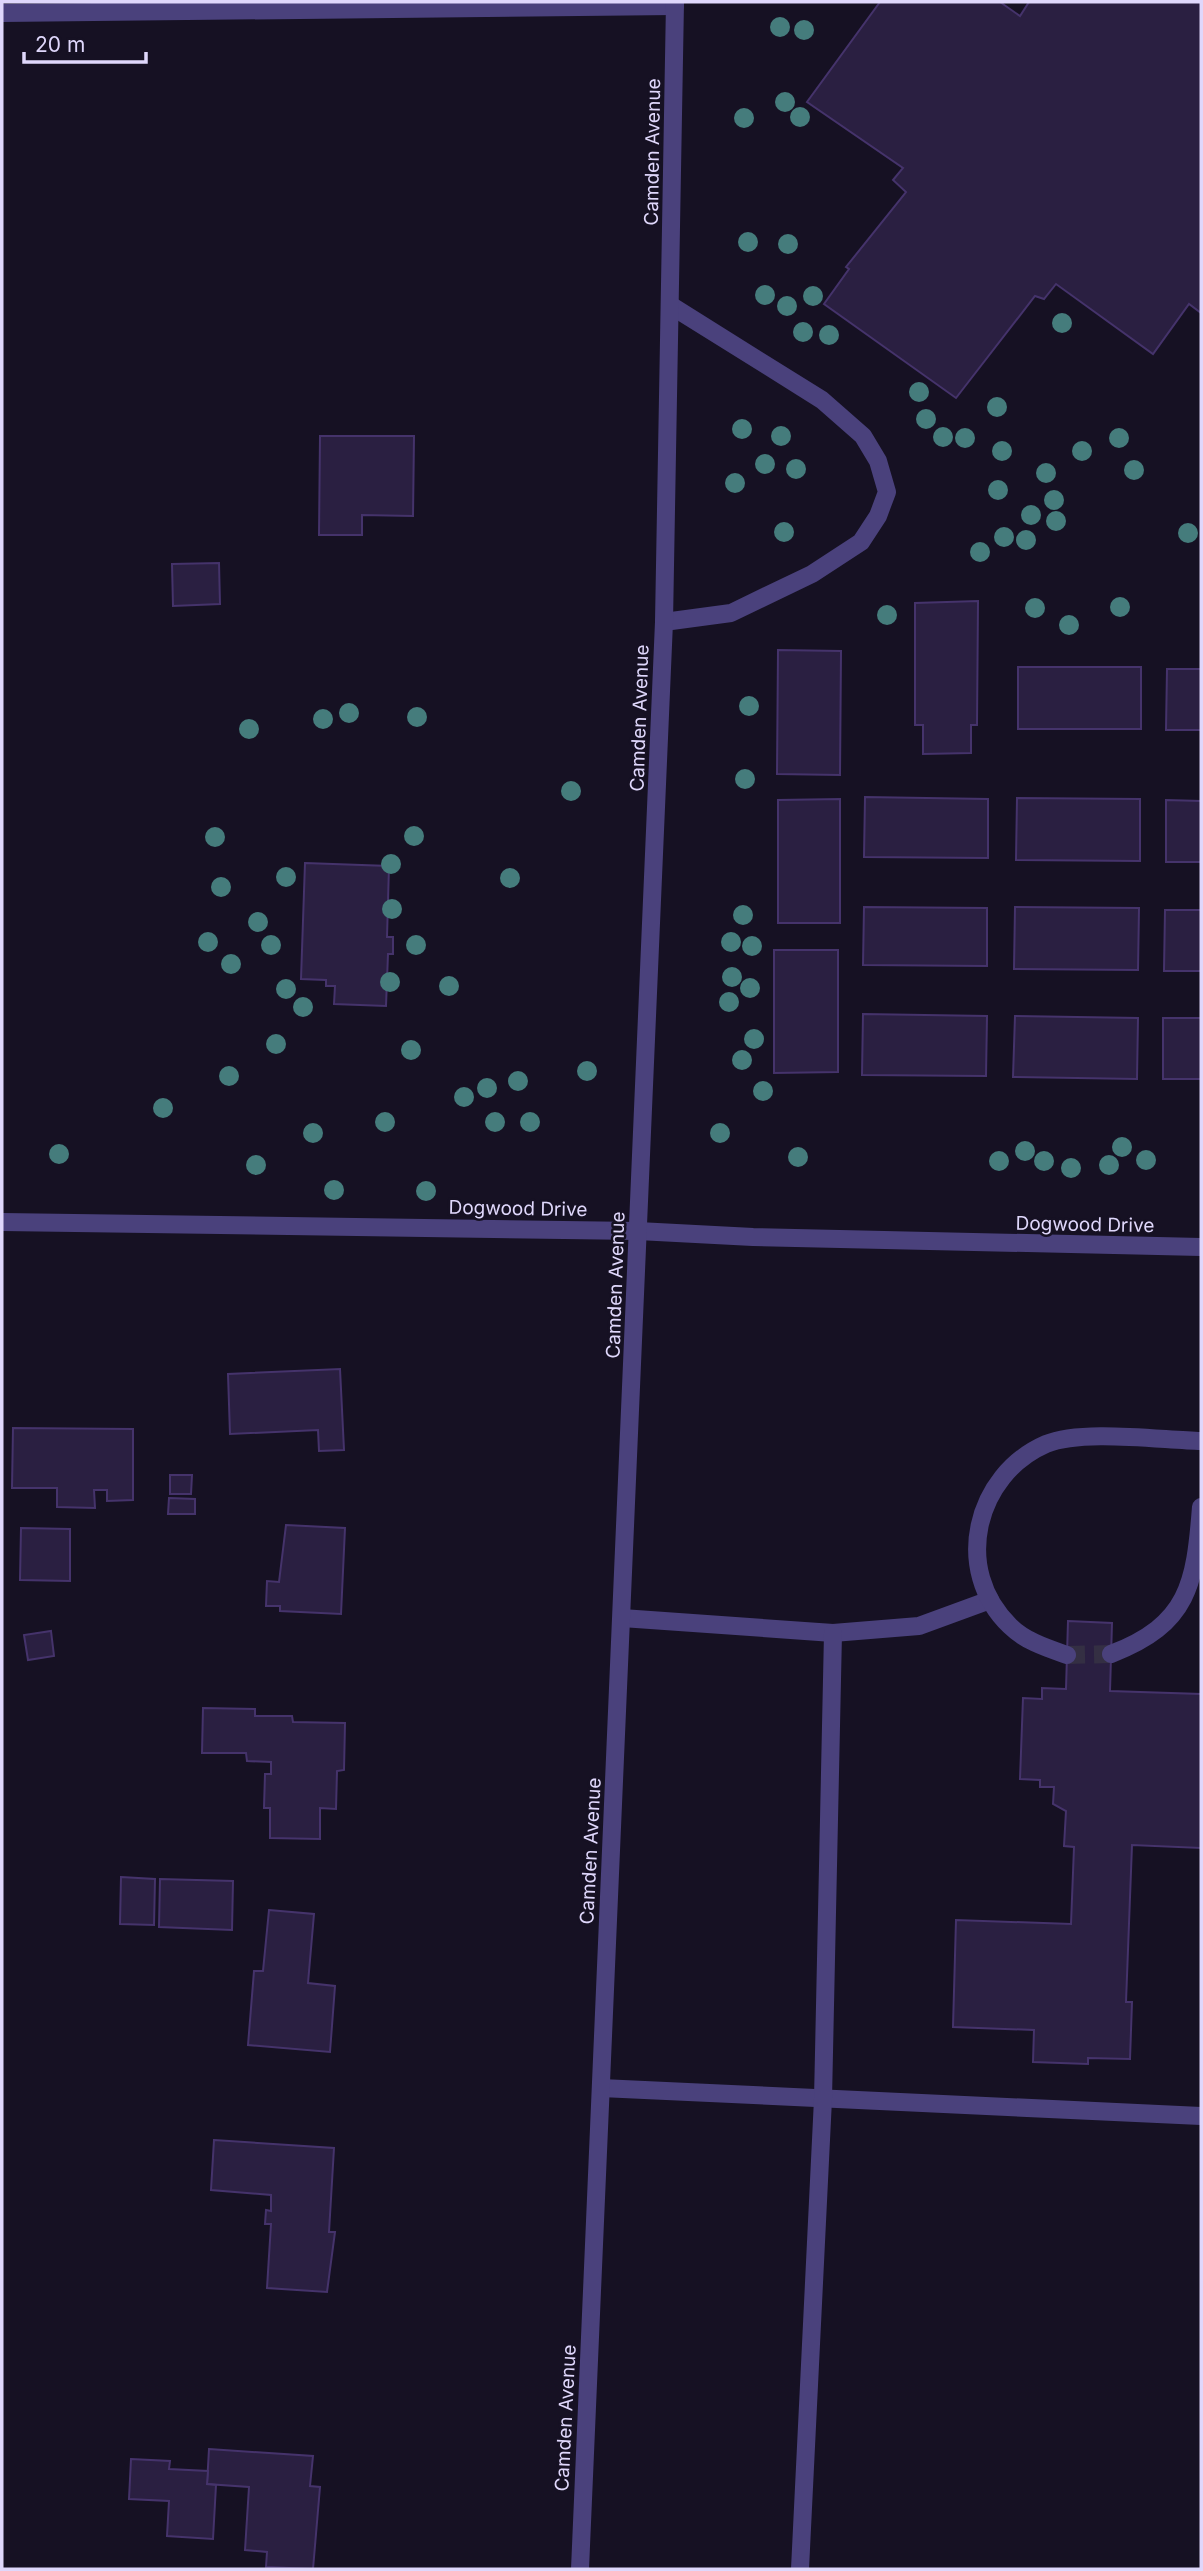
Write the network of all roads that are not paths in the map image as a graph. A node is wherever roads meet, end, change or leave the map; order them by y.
1 (675, 4) edge
2 (2, 13) edge
3 (670, 305) junction
4 (664, 622) junction
5 (2, 1222) edge
6 (638, 1231) junction
7 (1201, 1247) edge
8 (1201, 1441) edge
9 (1201, 1507) edge
10 (990, 1600) junction
11 (622, 1618) junction
12 (832, 1633) junction
13 (1111, 1654) tunnel mouth
14 (1067, 1656) tunnel mouth
15 (601, 2088) junction
16 (823, 2099) junction
17 (1201, 2116) edge
18 (580, 2569) edge
19 (800, 2569) edge

1 - 2 street
1 - 3 street, Camden Avenue
3 - 4 street, Camden Avenue
3 - 4 street
4 - 6 street, Camden Avenue
5 - 6 street, Dogwood Drive
6 - 7 street, Dogwood Drive
6 - 11 street, Camden Avenue
8 - 10 street
9 - 13 street
10 - 12 street
10 - 14 street
11 - 12 street
11 - 15 street, Camden Avenue
12 - 16 street
15 - 16 street
15 - 18 street, Camden Avenue
16 - 17 street
16 - 19 street

